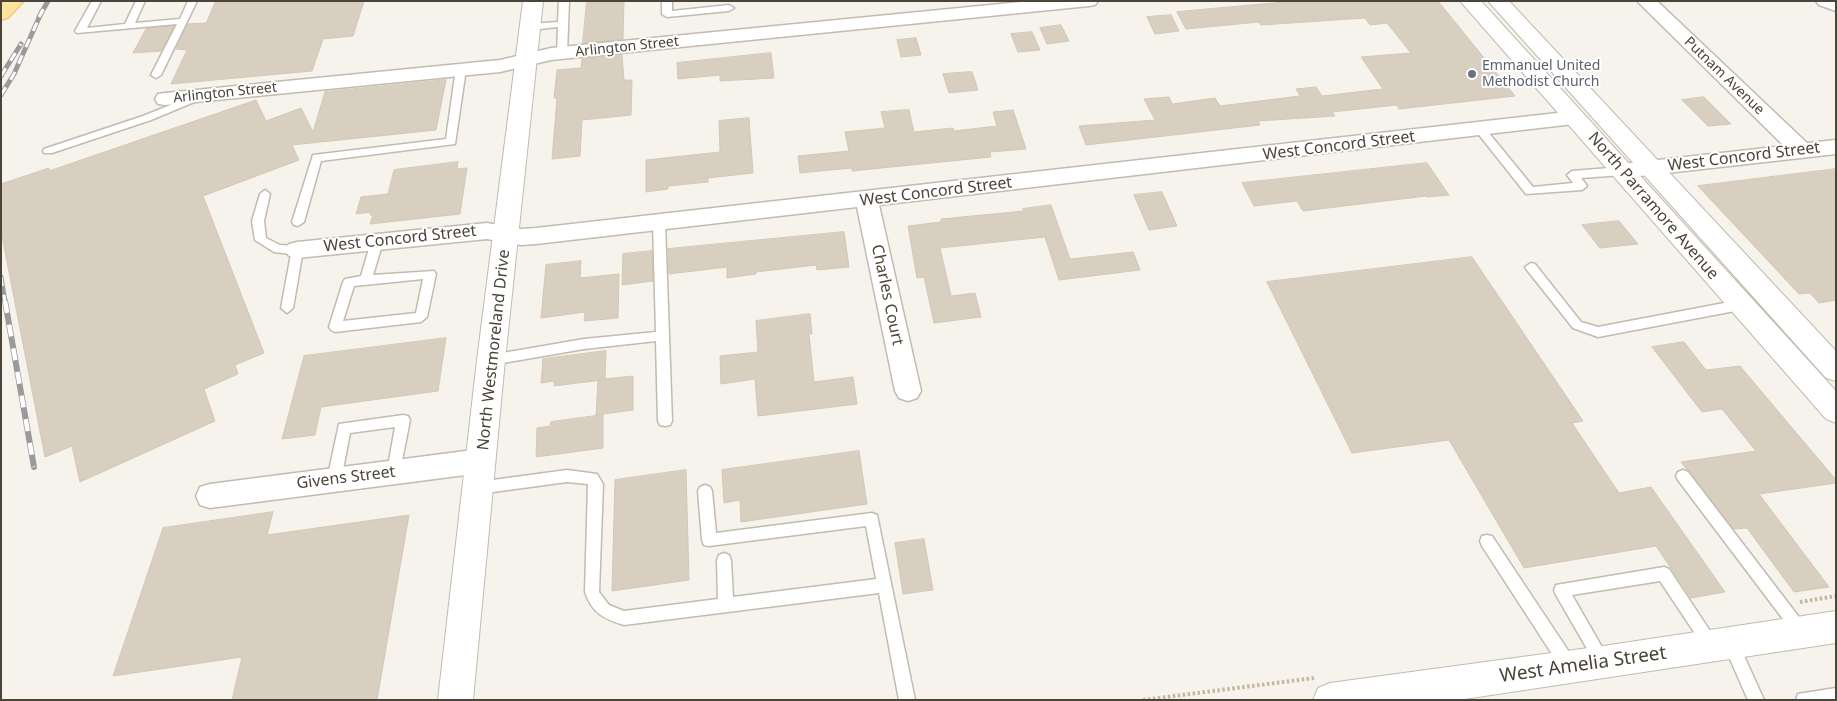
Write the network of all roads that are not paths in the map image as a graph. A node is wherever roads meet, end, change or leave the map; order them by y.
1 (14, 1) edge
2 (97, 1) edge
3 (141, 1) edge
4 (193, 1) edge
5 (564, 1) edge
6 (666, 1) edge
7 (1089, 1) edge
8 (1470, 1) edge
9 (1498, 1) edge
10 (1646, 1) edge
11 (1826, 1) edge
12 (1836, 6) edge
13 (729, 8) dead end
14 (1, 14) edge
15 (531, 14) edge
16 (183, 21) junction
17 (564, 24) junction
18 (129, 26) junction
19 (562, 53) junction
20 (526, 60) junction
21 (461, 70) junction
22 (156, 75) dead end
23 (200, 96) junction
24 (165, 99) dead end
25 (1576, 118) junction
26 (1480, 129) junction
27 (1836, 147) edge
28 (1802, 150) junction
29 (48, 151) dead end
30 (1651, 168) junction
31 (1622, 172) junction
32 (265, 194) dead end
33 (867, 200) junction
34 (298, 222) dead end
35 (659, 223) junction
36 (507, 234) junction
37 (377, 242) junction
38 (297, 250) junction
39 (1531, 267) dead end
40 (366, 280) junction
41 (1740, 305) junction
42 (286, 308) dead end
43 (664, 336) junction
44 (491, 360) junction
45 (1836, 370) edge
46 (908, 391) dead end
47 (1836, 411) edge
48 (665, 421) dead end
49 (481, 461) junction
50 (394, 472) junction
51 (1682, 476) dead end
52 (334, 480) junction
53 (478, 488) junction
54 (705, 491) dead end
55 (210, 496) dead end
56 (1487, 541) dead end
57 (724, 560) dead end
58 (885, 584) junction
59 (726, 605) junction
60 (1836, 627) edge
61 (1802, 632) junction
62 (1721, 644) junction
63 (1587, 666) junction
64 (1836, 696) edge
65 (455, 700) edge
66 (907, 700) edge
67 (1330, 700) edge
68 (1756, 700) edge
69 (1804, 700) edge

1 - 14 main road
2 - 18 lane
3 - 18 lane
4 - 16 lane
5 - 17 lane
6 - 13 lane
7 - 19 street, Arlington Street
8 - 25 street, North Parramore Avenue
9 - 30 street, North Parramore Avenue
10 - 28 street, Putnam Avenue
11 - 12 street
15 - 17 lane
15 - 20 street, North Westmoreland Drive
16 - 18 lane
16 - 22 lane
17 - 19 lane
19 - 20 street, Arlington Street
20 - 21 street, Arlington Street
20 - 36 street, North Westmoreland Drive
21 - 23 street, Arlington Street
21 - 34 lane
23 - 24 street, Arlington Street
23 - 29 lane
25 - 26 street, West Concord Street
25 - 31 street, North Parramore Avenue
26 - 31 lane
26 - 33 street, West Concord Street
27 - 28 street, West Concord Street
28 - 30 street, West Concord Street
30 - 31 street, West Concord Street
30 - 45 street, North Parramore Avenue
31 - 41 street, North Parramore Avenue
32 - 38 lane
33 - 35 street, West Concord Street
33 - 46 street, Charles Court
35 - 36 street, West Concord Street
35 - 43 lane
36 - 37 street, West Concord Street
36 - 44 street, North Westmoreland Drive
37 - 38 street, West Concord Street
37 - 40 lane
38 - 42 lane
39 - 41 lane
40 - 40 lane
41 - 47 street, North Parramore Avenue
43 - 44 lane
43 - 48 lane
44 - 49 street, North Westmoreland Drive
49 - 50 street, Givens Street
49 - 53 street, North Westmoreland Drive
50 - 52 street, Givens Street
50 - 52 lane
51 - 61 lane
52 - 55 street, Givens Street
53 - 59 lane
53 - 65 street, North Westmoreland Drive
54 - 58 lane
56 - 63 lane
57 - 59 lane
58 - 59 lane
58 - 66 lane
60 - 61 street, West Amelia Street
61 - 62 street, West Amelia Street
62 - 63 street, West Amelia Street
62 - 63 lane
62 - 68 lane
63 - 67 street, West Amelia Street
64 - 69 lane

